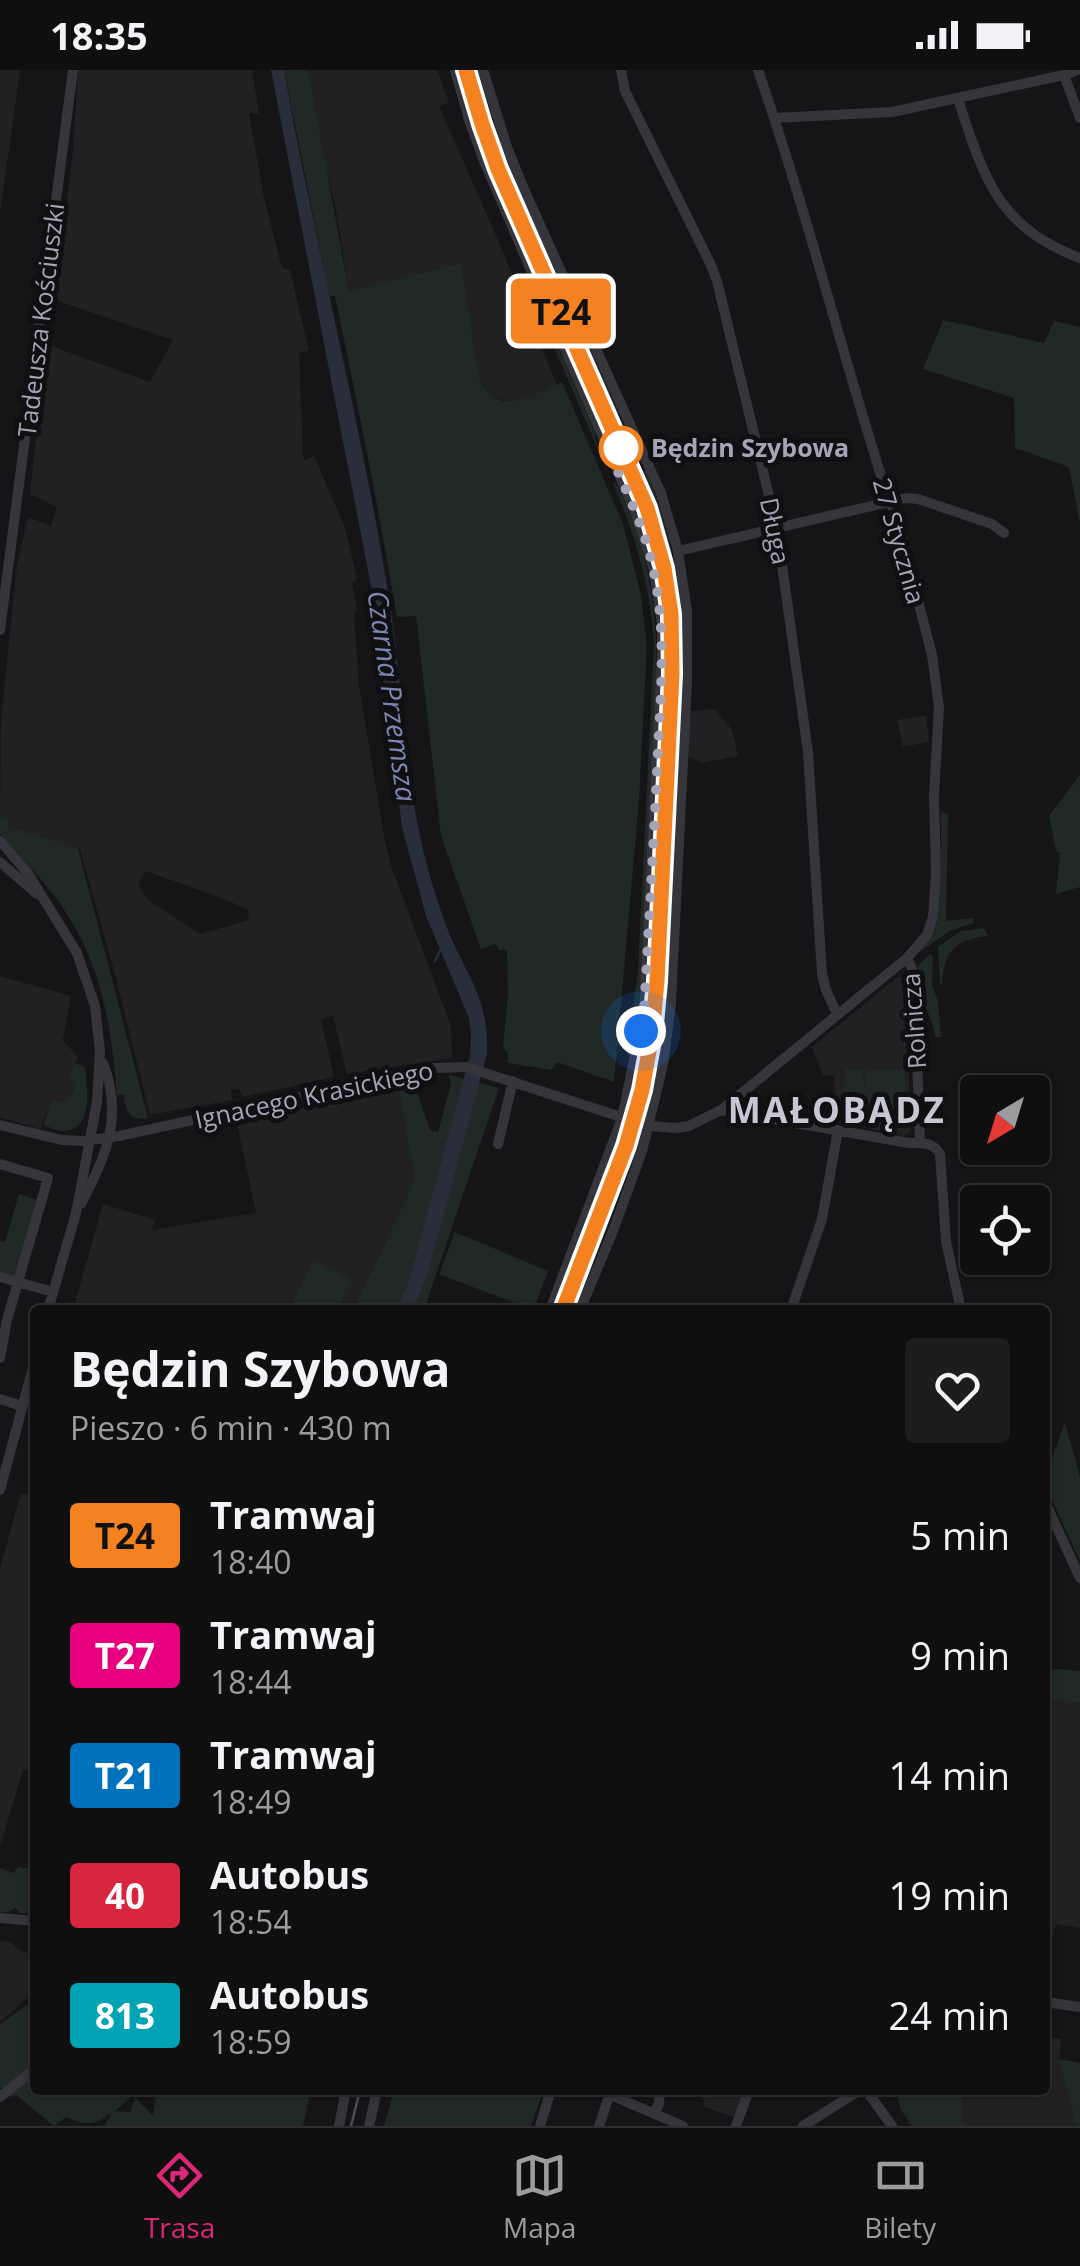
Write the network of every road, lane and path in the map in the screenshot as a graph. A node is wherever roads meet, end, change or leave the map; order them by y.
1 (72, 70) edge
2 (455, 70) edge
3 (482, 70) edge
4 (620, 70) edge
5 (758, 70) edge
6 (1077, 70) edge
7 (1064, 76) junction
8 (958, 99) junction
9 (774, 118) junction
10 (1080, 118) edge
11 (1080, 258) edge
12 (889, 501) junction
13 (778, 530) junction
14 (1004, 533) dead end
15 (678, 551) junction
16 (0, 630) edge
17 (0, 842) edge
18 (1, 864) edge
19 (48, 905) junction
20 (907, 958) junction
21 (837, 1014) junction
22 (101, 1058) junction
23 (513, 1081) junction
24 (735, 1105) junction
25 (622, 1118) junction
26 (0, 1125) edge
27 (649, 1126) junction
28 (819, 1127) junction
29 (838, 1130) junction
30 (110, 1138) junction
31 (90, 1140) junction
32 (920, 1143) junction
33 (498, 1144) dead end
34 (833, 1155) junction
35 (0, 1164) edge
36 (76, 1214) junction
37 (0, 1278) edge
38 (17, 1282) junction
39 (53, 1292) junction
40 (49, 1305) edge
41 (552, 1305) edge
42 (582, 1305) edge
43 (793, 1305) edge
44 (960, 1305) edge
45 (0, 1358) edge
46 (30, 1378) edge
47 (0, 1399) edge
48 (22, 1406) junction
49 (0, 1490) edge
50 (1050, 1513) edge
51 (1080, 1578) edge
52 (0, 1918) edge
53 (30, 1920) edge
54 (1050, 2003) edge
55 (1080, 2007) edge
56 (30, 2073) edge
57 (345, 2095) edge
58 (376, 2095) edge
59 (549, 2095) edge
60 (603, 2095) edge
61 (612, 2095) edge
62 (746, 2095) edge
63 (855, 2095) edge
64 (867, 2095) edge
65 (0, 2097) edge
66 (659, 2119) edge
67 (339, 2126) edge
68 (369, 2126) edge
69 (540, 2126) edge
70 (599, 2126) edge
71 (683, 2126) edge
72 (736, 2126) edge
73 (803, 2126) edge
74 (892, 2126) edge

1 - 16 street, Tadeusza Kościuszki
2 - 25 street
3 - 15 street
4 - 13 street, Długa
5 - 9 street, 27 Stycznia
6 - 7 street
7 - 8 street
7 - 10 street
8 - 9 street
8 - 11 street
9 - 12 street, 27 Stycznia
12 - 13 street
12 - 14 street
12 - 20 street, 27 Stycznia
13 - 15 street
13 - 21 street, Długa
15 - 27 street
17 - 19 street
18 - 19 street
19 - 22 street
20 - 21 street, 27 Stycznia
20 - 32 street, Rolnicza
21 - 24 street, 27 Stycznia
22 - 30 street
22 - 31 street
23 - 25 street, Ignacego Krasickiego
23 - 30 street, Ignacego Krasickiego
23 - 33 street
24 - 27 street
24 - 28 street
25 - 27 street, Ignacego Krasickiego
25 - 41 street
26 - 31 street, Ignacego Krasickiego
27 - 42 street
28 - 29 street
28 - 34 street
29 - 32 street
29 - 34 street
30 - 31 street, Ignacego Krasickiego
30 - 36 street
31 - 36 street
32 - 44 street, Rolnicza
34 - 43 street
35 - 38 street
36 - 39 street
37 - 38 street
38 - 39 street
38 - 45 street
39 - 40 street
46 - 48 street
47 - 48 street
48 - 49 street
50 - 51 street
52 - 53 street
54 - 55 street
56 - 65 street
57 - 67 street
58 - 68 street
59 - 69 street
60 - 70 street
61 - 66 street
62 - 72 street
63 - 73 street
64 - 74 street
66 - 71 street

